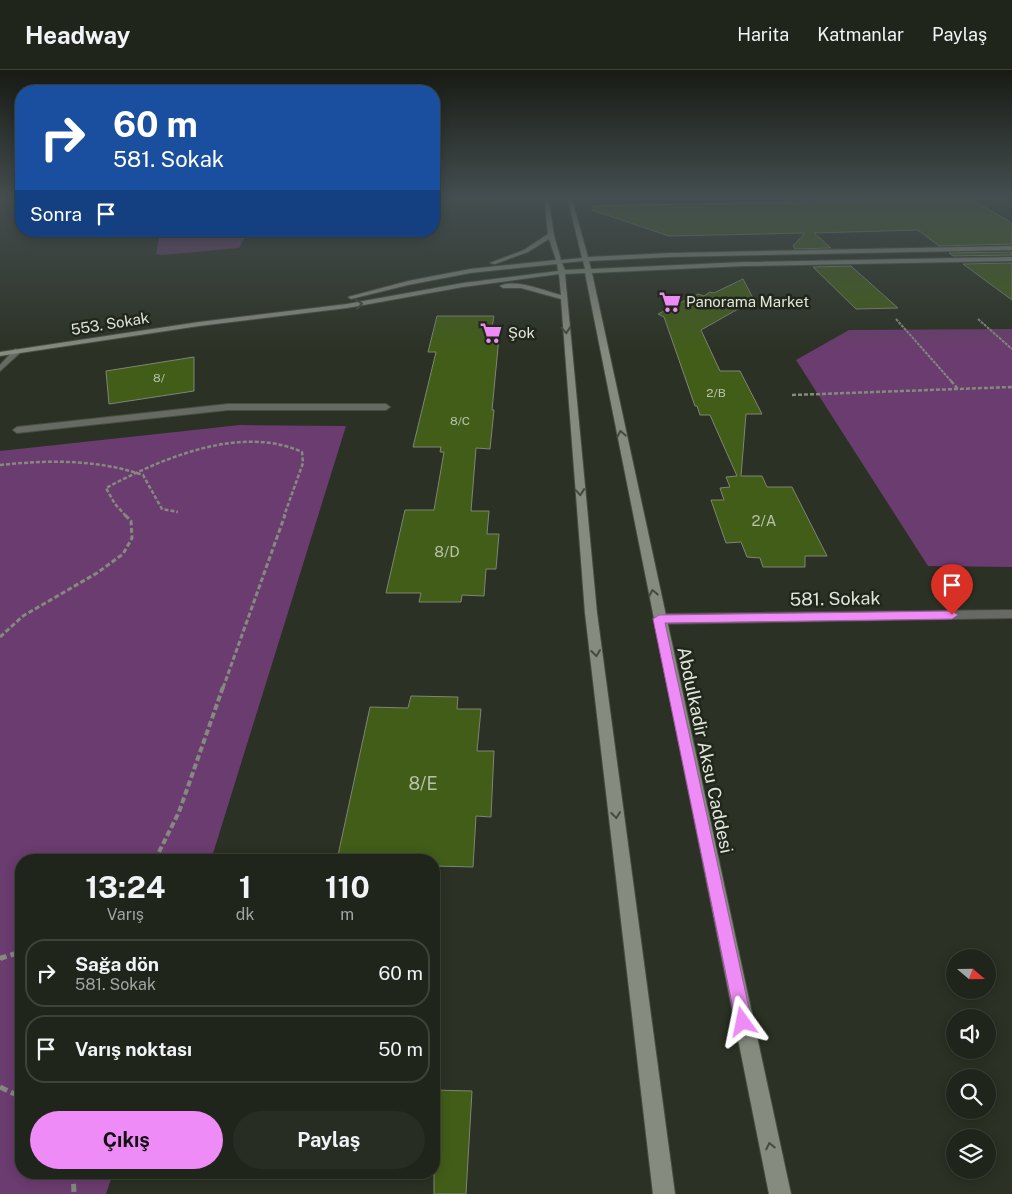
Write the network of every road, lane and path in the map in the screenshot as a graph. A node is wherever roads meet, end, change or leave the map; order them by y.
1 (529, 248) edge
2 (555, 248) edge
3 (583, 248) edge
4 (990, 248) edge
5 (1012, 259) edge
6 (587, 264) junction
7 (560, 266) junction
8 (470, 270) junction
9 (464, 285) junction
10 (564, 298) junction
11 (978, 318) dead end
12 (896, 319) dead end
13 (224, 321) junction
14 (1012, 349) edge
15 (18, 351) junction
16 (0, 354) edge
17 (0, 368) edge
18 (1012, 387) edge
19 (958, 389) junction
20 (792, 395) dead end
21 (386, 407) dead end
22 (17, 430) dead end
23 (0, 465) edge
24 (135, 472) junction
25 (178, 512) dead end
26 (1012, 614) edge
27 (659, 619) junction
28 (0, 637) edge
29 (158, 854) edge
30 (15, 954) edge
31 (0, 960) edge
32 (0, 1087) edge
33 (15, 1094) edge
34 (74, 1179) edge
35 (74, 1194) edge
36 (664, 1194) edge
37 (780, 1194) edge

1 - 8 main road
2 - 7 main road
3 - 6 main road, Abdulkadir Aksu Caddesi
4 - 6 main road
5 - 6 main road
6 - 7 main road
6 - 7 main road
27 -> 6 main road, Abdulkadir Aksu Caddesi
7 - 8 main road
7 - 9 main road
7 - 10 main road
8 - 13 main road
9 - 10 main road
13 -> 9 main road
10 -> 36 main road
11 - 14 path
12 - 19 path
13 - 15 main road, 553. Sokak
15 - 16 main road, 553. Sokak
15 - 17 street
18 - 19 path
19 - 20 path
21 - 22 street
23 - 24 path
24 - 25 path
24 - 28 path
24 - 29 path
26 - 27 street, 581. Sokak
37 -> 27 main road, Abdulkadir Aksu Caddesi
30 - 31 path
32 - 33 path
34 - 35 path

